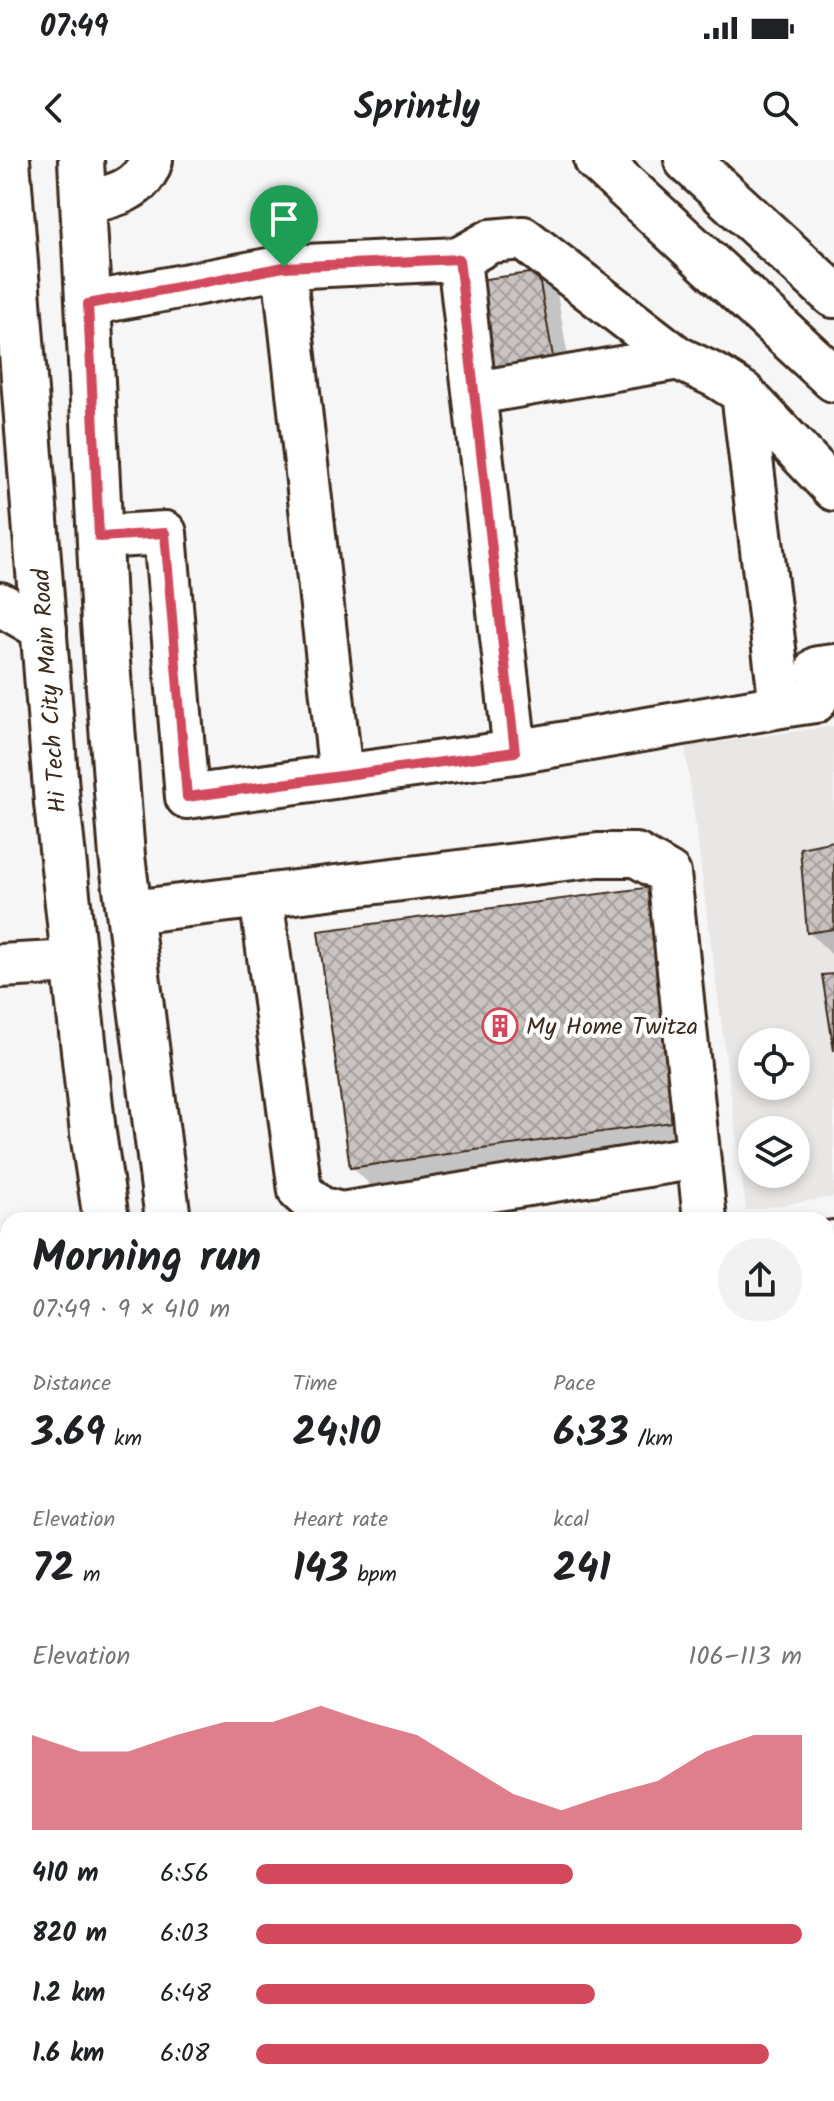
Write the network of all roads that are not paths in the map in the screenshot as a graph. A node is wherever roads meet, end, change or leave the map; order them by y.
1 (7, 160) edge
2 (81, 160) edge
3 (151, 160) edge
4 (597, 160) edge
5 (687, 160) edge
6 (83, 203) junction
7 (459, 259) junction
8 (284, 267) junction
9 (834, 295) edge
10 (88, 304) junction
11 (678, 358) junction
12 (834, 379) edge
13 (476, 393) junction
14 (743, 393) junction
15 (834, 489) edge
16 (99, 537) junction
17 (0, 604) edge
18 (45, 630) junction
19 (834, 666) edge
20 (110, 692) junction
21 (50, 695) junction
22 (781, 706) junction
23 (515, 752) junction
24 (341, 776) junction
25 (261, 896) junction
26 (131, 912) junction
27 (74, 962) junction
28 (0, 966) edge
29 (698, 1157) junction
30 (105, 1212) edge
31 (167, 1212) edge
32 (334, 1212) edge
33 (354, 1212) edge
34 (704, 1212) edge

1 - 18 main road, Hi Tech City Main Road
2 - 6 main road
3 - 6 street
4 - 12 main road
5 - 9 main road
6 - 10 main road
7 - 8 street
7 - 11 street
7 - 13 street
8 - 10 street
8 - 24 street
10 - 16 main road
11 - 13 street
11 - 14 street
13 - 23 street
14 - 15 street
14 - 22 street
16 - 20 main road
16 - 24 street
17 - 18 street
18 - 21 main road, Hi Tech City Main Road
19 - 22 street
20 - 21 main road
20 - 26 main road
21 - 27 main road, Hi Tech City Main Road
22 - 23 street
23 - 24 street
25 - 26 street
25 - 29 street
25 - 32 street
26 - 31 main road
27 - 28 street
27 - 30 main road, Hi Tech City Main Road
29 - 33 street
29 - 34 street

